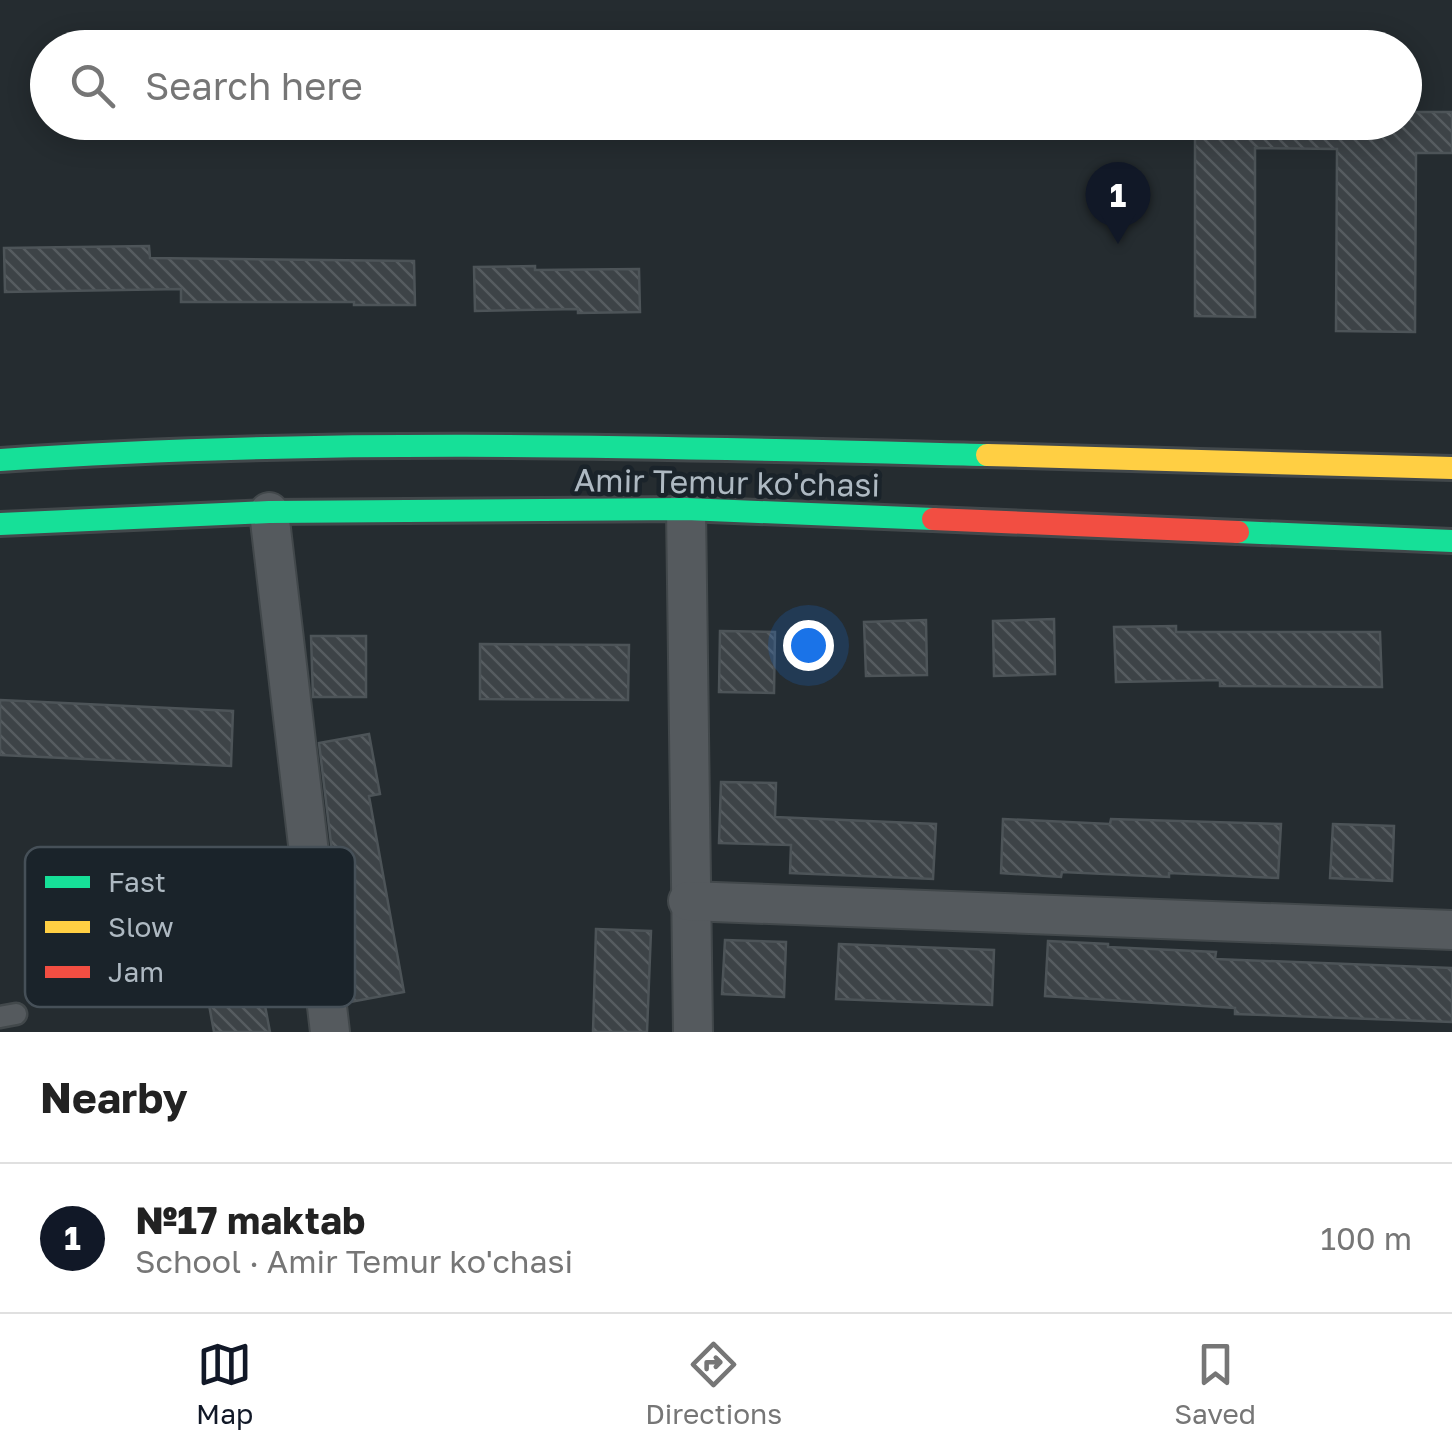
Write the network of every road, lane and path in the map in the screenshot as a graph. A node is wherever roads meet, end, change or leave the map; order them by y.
1 (0, 460) edge
2 (1452, 468) edge
3 (686, 509) junction
4 (268, 512) junction
5 (0, 524) edge
6 (1452, 542) edge
7 (308, 847) edge
8 (688, 901) junction
9 (1452, 930) edge
10 (327, 1007) edge
11 (330, 1032) edge
12 (692, 1032) edge

1 - 2 main road, Amir Temur ko'chasi
3 - 4 main road, Amir Temur ko'chasi
3 - 6 main road, Amir Temur ko'chasi
3 - 8 street
4 - 5 main road, Amir Temur ko'chasi
4 - 7 street
8 - 9 street
8 - 12 street
10 - 11 street

